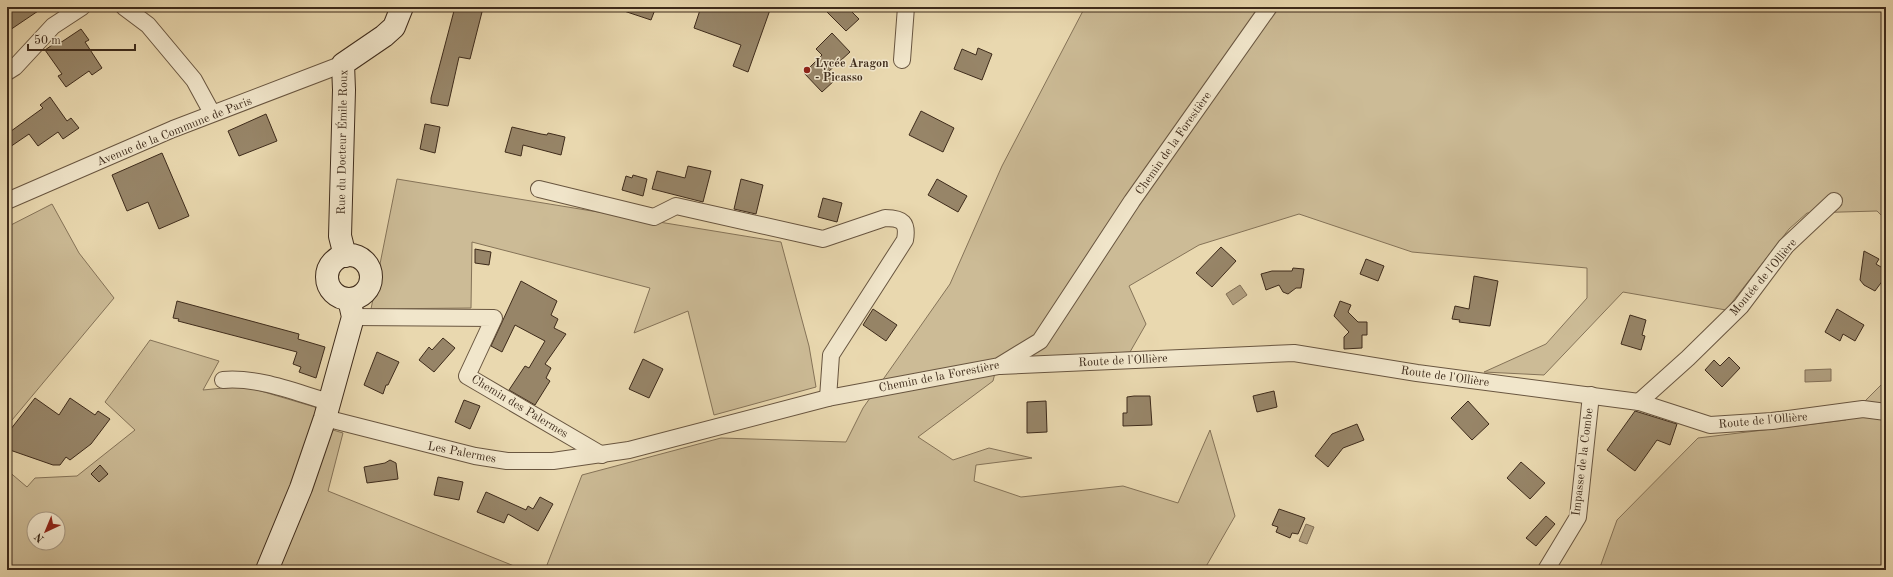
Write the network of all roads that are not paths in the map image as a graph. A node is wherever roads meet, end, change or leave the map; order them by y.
1 (82, 7) edge
2 (124, 7) edge
3 (402, 7) edge
4 (906, 7) edge
5 (1269, 7) edge
6 (902, 60) dead end
7 (343, 64) junction
8 (7, 72) edge
9 (212, 113) junction
10 (539, 189) dead end
11 (7, 201) edge
12 (1834, 201) dead end
13 (345, 256) junction
14 (351, 308) junction
15 (999, 366) junction
16 (223, 380) dead end
17 (1591, 395) junction
18 (828, 398) junction
19 (1639, 402) junction
20 (327, 410) junction
21 (1886, 412) edge
22 (602, 455) junction
23 (267, 570) edge
24 (1546, 570) edge

1 - 8 street
2 - 9 street
3 - 7 street, Rue du Docteur Émile Roux
4 - 6 street
5 - 15 street, Chemin de la Forestière
7 - 9 street, Avenue de la Commune de Paris
7 - 13 street, Rue du Docteur Émile Roux
9 - 11 street, Avenue de la Commune de Paris
10 - 18 street
12 - 19 street, Montée de l'Ollière
13 - 14 street
13 - 14 street
14 - 20 street
14 - 22 street, Chemin des Palermes
15 - 17 street, Route de l'Ollière
15 - 18 street, Chemin de la Forestière
16 - 20 street, Les Palermes
17 - 19 street, Route de l'Ollière
17 - 24 street, Impasse de la Combe
18 - 22 street, Chemin de la Forestière
19 - 21 street, Route de l'Ollière
20 - 22 street, Les Palermes
20 - 23 street

